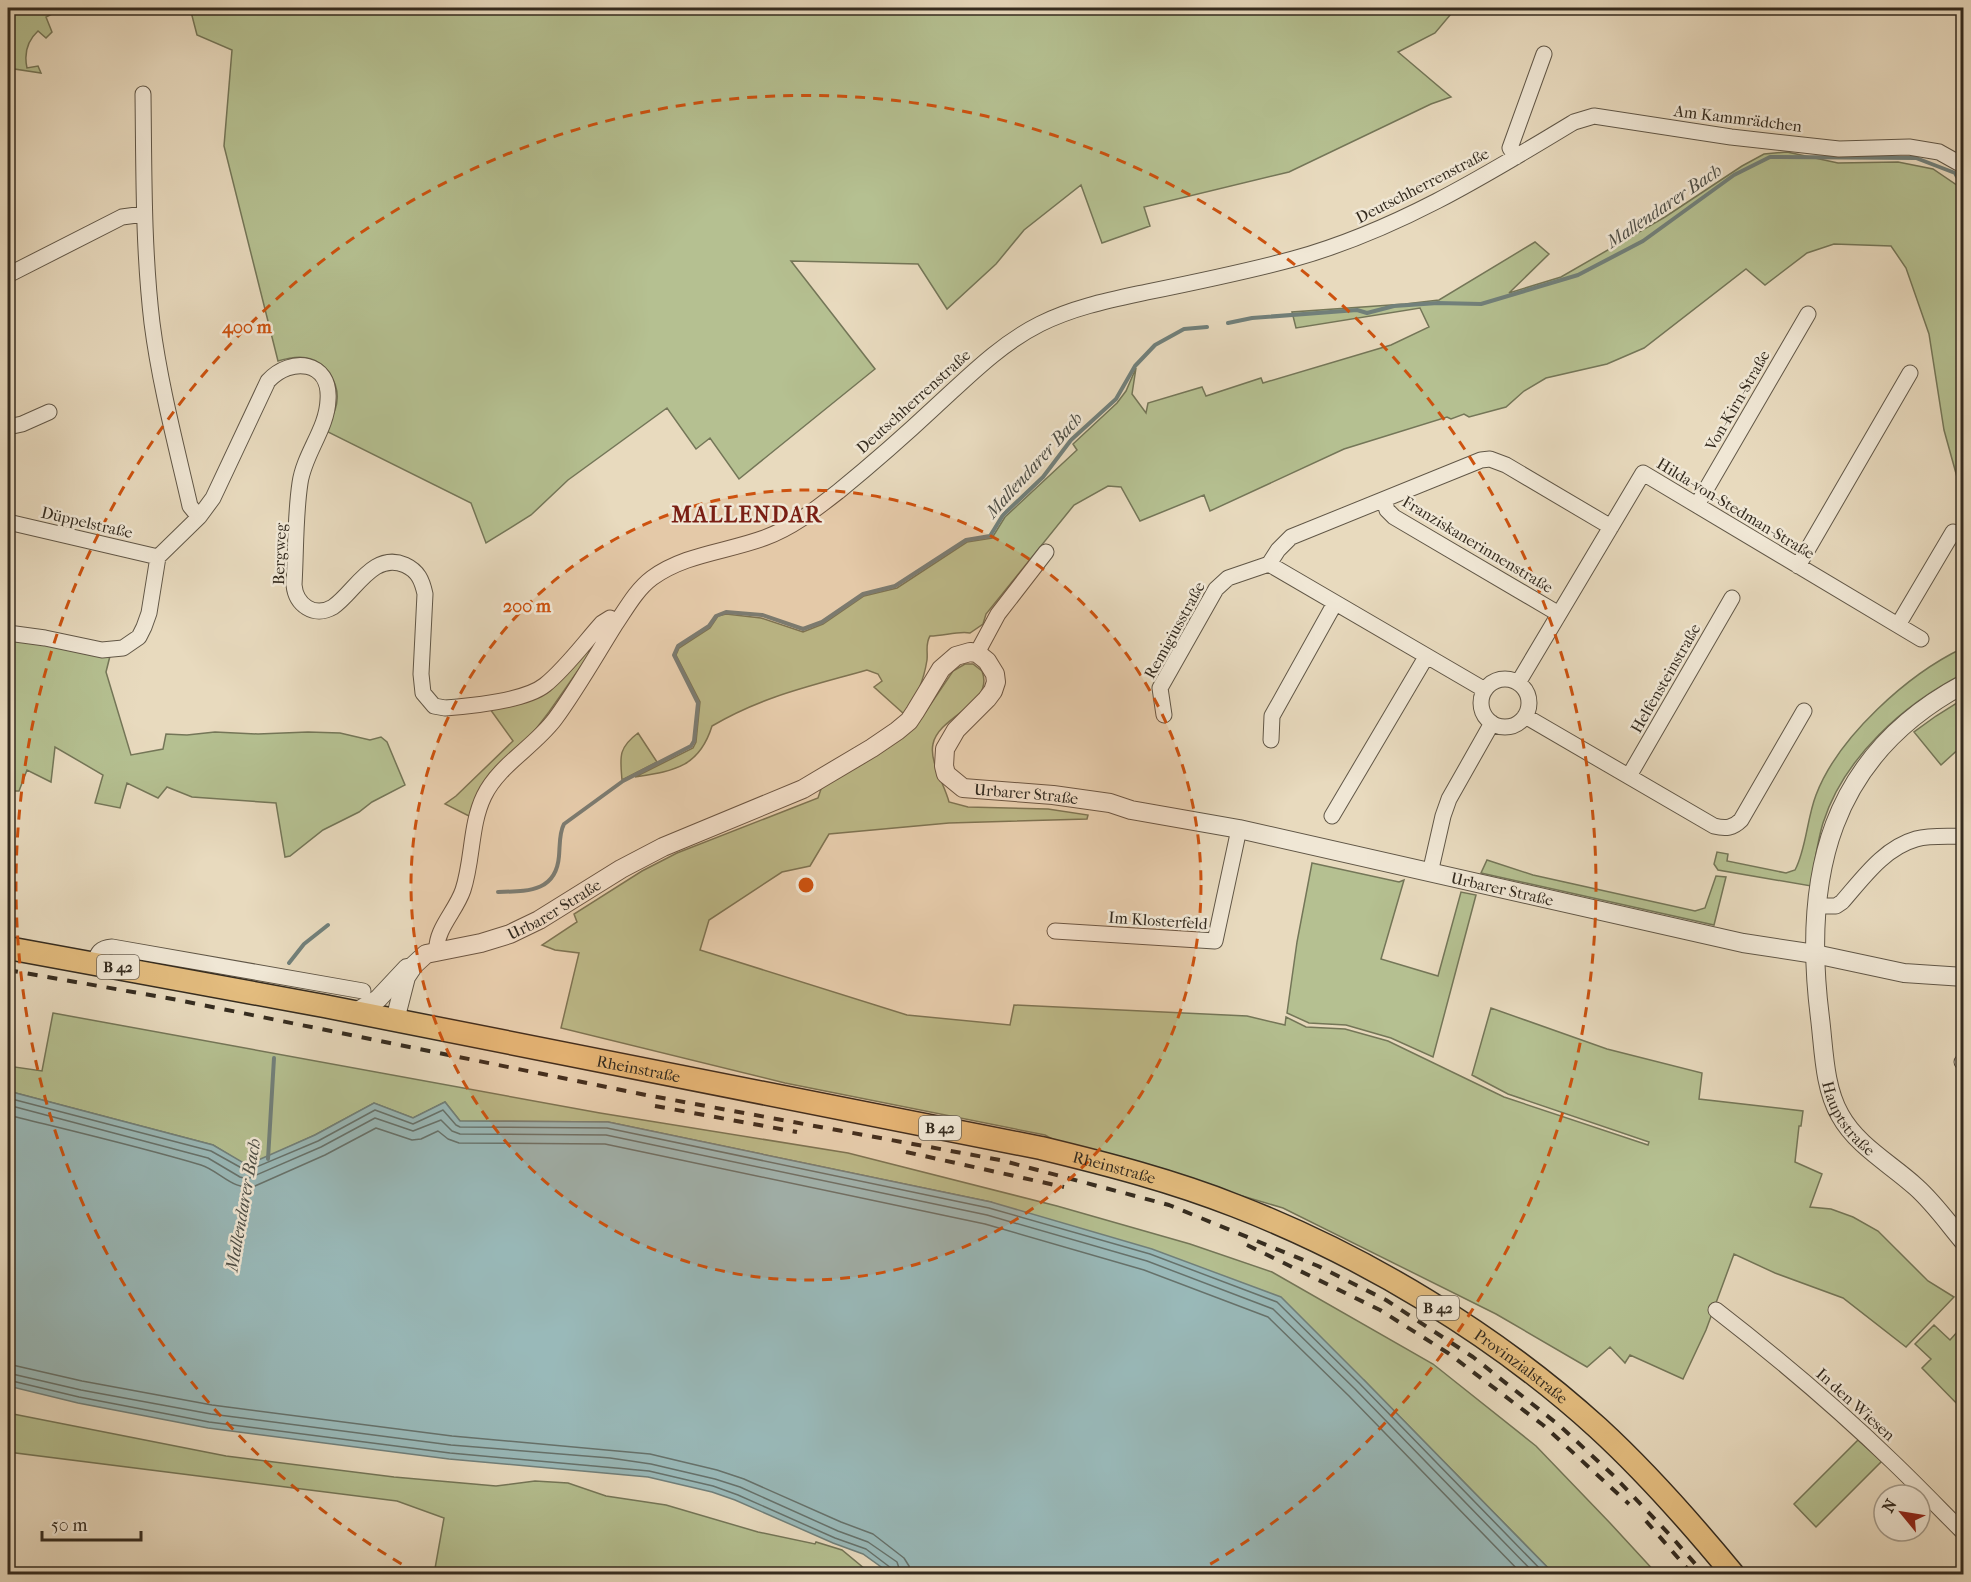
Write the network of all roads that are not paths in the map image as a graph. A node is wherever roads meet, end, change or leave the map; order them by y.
1 (1544, 54) dead end
2 (143, 94) dead end
3 (1516, 157) junction
4 (1964, 166) edge
5 (144, 214) junction
6 (8, 275) edge
7 (1808, 314) dead end
8 (1910, 373) dead end
9 (49, 412) dead end
10 (8, 427) edge
11 (1384, 500) junction
12 (1697, 505) junction
13 (199, 517) junction
14 (8, 522) edge
15 (1611, 527) junction
16 (1953, 532) dead end
17 (1046, 552) dead end
18 (158, 557) junction
19 (1269, 564) junction
20 (1798, 566) junction
21 (1732, 598) dead end
22 (1335, 603) junction
23 (1559, 614) junction
24 (617, 622) junction
25 (1898, 626) junction
26 (8, 633) edge
27 (1921, 639) dead end
28 (977, 653) junction
29 (1426, 657) junction
30 (1518, 683) junction
31 (1964, 684) edge
32 (1485, 690) junction
33 (1804, 711) dead end
34 (1164, 715) dead end
35 (1525, 716) junction
36 (1492, 723) junction
37 (1271, 740) dead end
38 (1629, 776) junction
39 (1332, 816) dead end
40 (1239, 829) junction
41 (1964, 836) edge
42 (1430, 873) junction
43 (1817, 906) junction
44 (1055, 931) dead end
45 (8, 948) edge
46 (437, 951) junction
47 (1815, 954) junction
48 (94, 963) junction
49 (414, 964) junction
50 (1964, 977) edge
51 (329, 984) junction
52 (363, 991) dead end
53 (324, 1006) junction
54 (356, 1012) junction
55 (395, 1020) junction
56 (1263, 1216) joint
57 (1964, 1242) edge
58 (1716, 1310) dead end
59 (1964, 1533) edge
60 (1733, 1575) edge

1 - 3 street, Deutschherrenstraße
2 - 5 street
3 - 4 street, Am Kammrädchen
3 - 24 street, Deutschherrenstraße
5 - 6 street
5 - 13 street
7 - 12 street, Von-Kirn-Straße
8 - 20 street
9 - 10 street
11 - 15 street, Franziskanerinnenstraße
11 - 19 street, Franziskanerinnenstraße
11 - 23 street, Franziskanerinnenstraße
12 - 15 street, Hilda-von-Stedman-Straße
12 - 20 street, Hilda-von-Stedman-Straße
13 - 18 street, Bergweg
13 - 24 street, Bergweg
14 - 18 street, Düppelstraße
15 - 23 street, Hilda-von-Stedman-Straße
16 - 25 street
17 - 28 street
18 - 26 street
19 - 22 street
19 - 34 street, Remigiusstraße
20 - 25 street, Hilda-von-Stedman-Straße
21 - 38 street, Helfensteinstraße
22 - 29 street
22 - 37 street
23 - 30 street, Hilda-von-Stedman-Straße
24 - 46 street, Deutschherrenstraße
25 - 27 street, Hilda-von-Stedman-Straße
28 - 40 street, Urbarer Straße
28 - 46 street, Urbarer Straße
29 - 32 street
29 - 39 street
30 - 32 street
30 - 35 street
31 - 43 street, Hauptstraße
32 - 36 street
33 - 38 street
35 - 36 street
35 - 38 street
36 - 42 street
40 - 42 street, Urbarer Straße
40 - 44 street, Im Klosterfeld
41 - 43 street
42 - 47 street, Urbarer Straße
43 - 47 street, Hauptstraße
45 - 48 main road, Rheinstraße / B 42
46 - 49 street, Urbarer Straße
47 - 50 street, Urbarer Straße
47 - 57 street, Hauptstraße
48 - 51 street
48 - 53 main road, Rheinstraße / B 42
49 - 54 street, Urbarer Straße
49 - 55 street
51 - 52 street
51 - 53 street
53 - 54 main road, Rheinstraße / B 42
54 - 55 main road, Rheinstraße / B 42
55 - 56 main road, Rheinstraße / B 42
56 - 60 main road, Provinzialstraße / B 42
58 - 59 street, In den Wiesen

